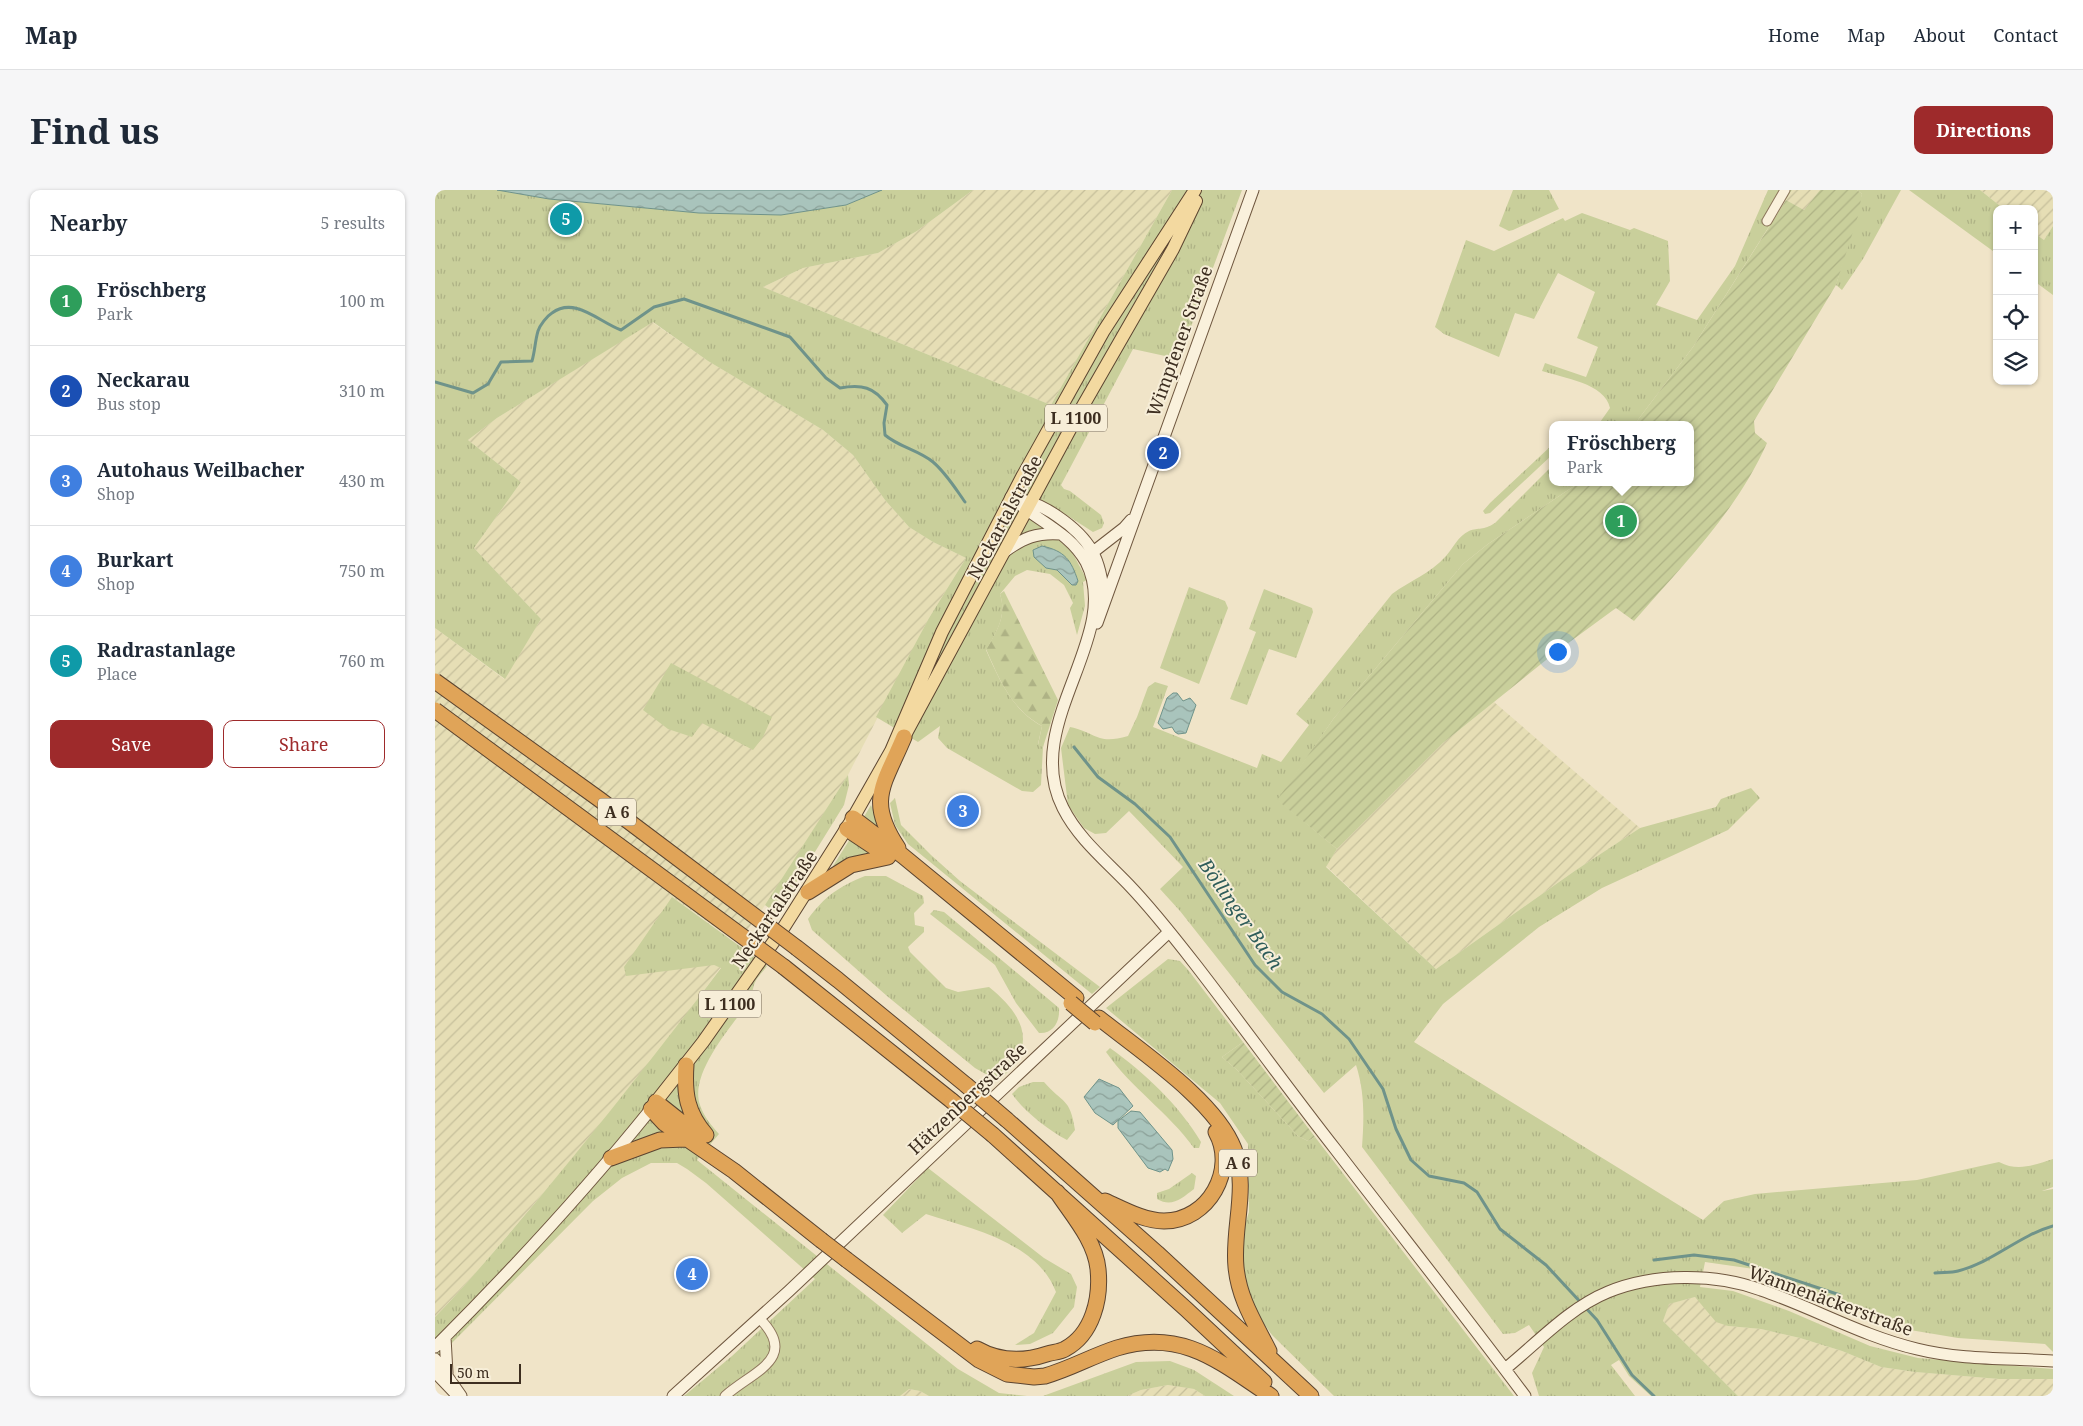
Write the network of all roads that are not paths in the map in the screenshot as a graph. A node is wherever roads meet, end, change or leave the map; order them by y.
1 (1195, 190) edge
2 (1201, 190) edge
3 (1253, 190) edge
4 (1785, 190) edge
5 (1767, 221) dead end
6 (1011, 498) junction
7 (1139, 504) junction
8 (1029, 507) junction
9 (1061, 534) junction
10 (1093, 550) junction
11 (1001, 557) junction
12 (1086, 562) junction
13 (1104, 604) junction
14 (435, 680) edge
15 (435, 710) edge
16 (1057, 724) junction
17 (904, 737) junction
18 (891, 751) junction
19 (850, 824) junction
20 (895, 856) junction
21 (808, 892) junction
22 (1169, 932) junction
23 (1097, 1021) junction
24 (686, 1065) junction
25 (653, 1106) junction
26 (685, 1138) junction
27 (715, 1146) junction
28 (611, 1158) junction
29 (1057, 1192) junction
30 (1093, 1195) junction
31 (823, 1238) junction
32 (849, 1258) junction
33 (760, 1318) junction
34 (445, 1337) junction
35 (435, 1347) edge
36 (435, 1359) edge
37 (1273, 1359) junction
38 (2053, 1360) edge
39 (1505, 1368) junction
40 (440, 1377) edge
41 (460, 1396) edge
42 (673, 1396) edge
43 (725, 1396) edge
44 (1271, 1396) edge
45 (1279, 1396) edge
46 (1311, 1396) edge
47 (1525, 1396) edge

1 - 6 main road, Neckartalstraße / L 1100
2 - 8 main road, Neckartalstraße / L 1100
3 - 7 street, Wimpfener Straße
4 - 5 street
6 - 8 street, Wimpfener Straße
6 - 18 main road, Neckartalstraße / L 1100
7 - 10 street, Wimpfener Straße
7 - 13 street, Wimpfener Straße
8 - 9 street
8 - 10 street, Wimpfener Straße
8 - 11 main road, Neckartalstraße / L 1100
9 - 11 street
9 - 12 street
10 - 12 street, Wimpfener Straße
10 - 13 street, Wimpfener Straße
11 - 17 main road, Neckartalstraße / L 1100
12 - 16 street, Wimpfener Straße
13 - 16 street, Wimpfener Straße
14 - 30 highway, A 6, bridge
15 - 29 highway, A 6, bridge
16 - 22 street, Wimpfener Straße
17 - 18 main road, Neckartalstraße / L 1100
17 - 20 highway
18 - 19 main road, Neckartalstraße / L 1100
19 - 20 highway
19 - 21 main road, Neckartalstraße / L 1100
20 - 21 highway
20 - 23 highway, bridge
21 - 24 main road, Neckartalstraße / L 1100
22 - 33 street, Hätzenbergstraße
22 - 39 street, Wimpfener Straße
23 - 30 highway
23 - 37 highway, A 6
24 - 25 main road, Neckartalstraße / L 1100
24 - 27 highway
25 - 26 highway
25 - 27 highway
25 - 28 street, L 1100
26 - 28 highway
26 - 31 highway
27 - 31 highway
28 - 34 street, L 1100
29 - 32 highway
29 - 45 highway, A 6
30 - 37 highway, A 6
31 - 32 highway, bridge
32 - 44 highway
33 - 42 street, Hätzenbergstraße
33 - 43 street
34 - 35 street, L 1100
34 - 40 street
36 - 40 street
37 - 46 highway, A 6
38 - 39 street, Wannenäckerstraße
39 - 47 street, Wimpfener Straße
40 - 41 street

